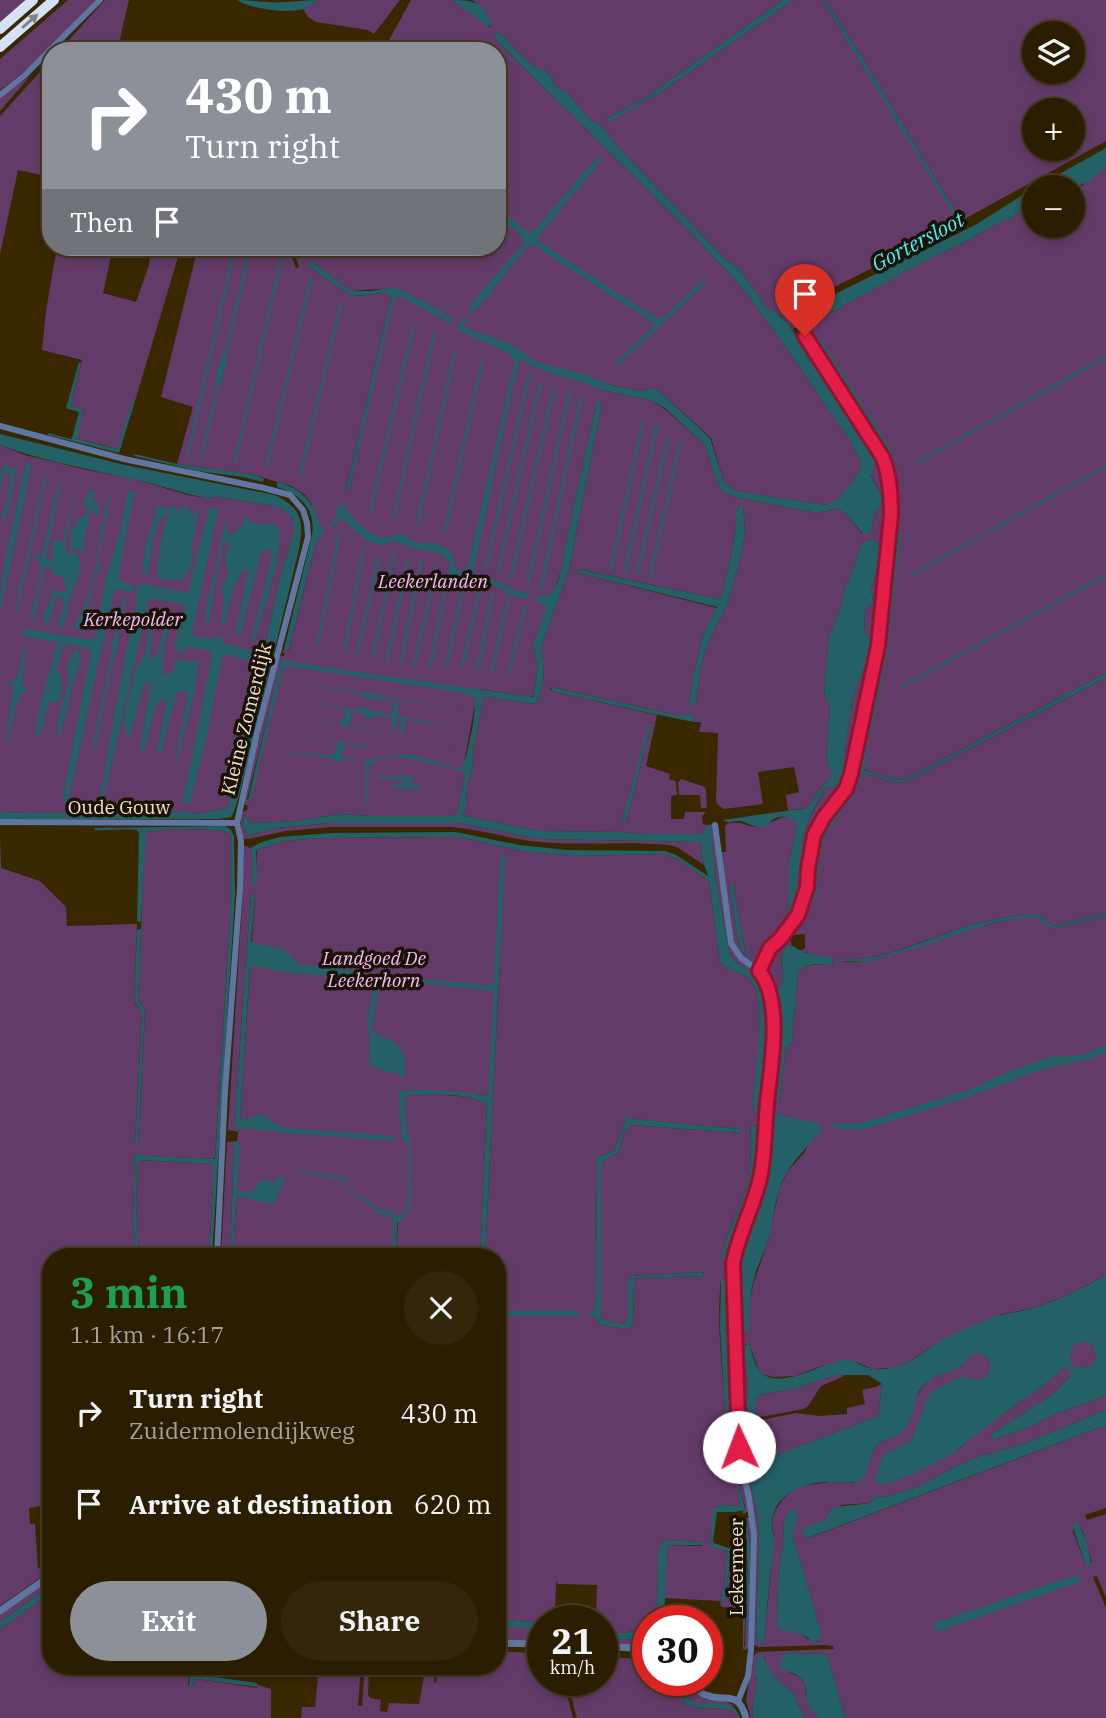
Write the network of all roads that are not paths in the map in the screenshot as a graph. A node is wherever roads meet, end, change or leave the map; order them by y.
1 (33, 0) edge
2 (54, 0) edge
3 (100, 0) edge
4 (0, 29) edge
5 (58, 42) edge
6 (0, 47) edge
7 (42, 58) edge
8 (0, 94) edge
9 (802, 332) dead end
10 (0, 426) edge
11 (0, 822) edge
12 (237, 823) junction
13 (715, 824) dead end
14 (759, 971) junction
15 (217, 1248) edge
16 (42, 1581) edge
17 (0, 1611) edge
18 (506, 1643) edge
19 (527, 1644) edge
20 (713, 1696) edge
21 (738, 1702) junction
22 (746, 1718) edge

1 - 4 highway
6 -> 2 highway
3 - 5 street
7 - 8 street
9 - 14 street
10 - 12 street, Kleine Zomerdijk
11 - 12 street, Oude Gouw
12 - 15 street, Kleine Zomerdijk
13 - 14 street, Lekermeer
14 - 21 street, Lekermeer
16 - 17 street
18 - 19 street
20 - 21 street
21 - 22 street

